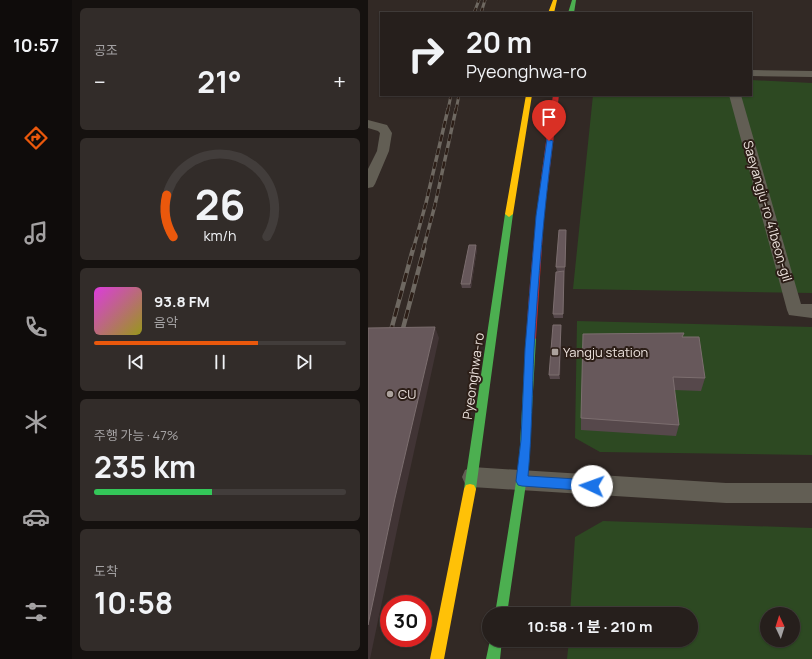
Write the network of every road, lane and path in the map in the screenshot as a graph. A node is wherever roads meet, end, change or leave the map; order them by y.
1 (555, 0) edge
2 (574, 0) edge
3 (551, 12) edge
4 (571, 12) edge
5 (752, 73) edge
6 (812, 74) edge
7 (529, 96) edge
8 (556, 96) edge
9 (735, 96) edge
10 (368, 124) edge
11 (368, 184) edge
12 (812, 311) edge
13 (472, 478) junction
14 (522, 481) junction
15 (812, 493) edge
16 (502, 607) edge
17 (495, 647) edge
18 (437, 659) edge
19 (493, 659) edge

1 - 3 main road
2 - 4 main road
5 - 6 street
7 - 13 main road, Pyeonghwa-ro
8 - 14 main road
9 - 12 street, Saeyangju-ro 41beon-gil
10 - 11 street
13 - 14 street
13 - 18 main road, Pyeonghwa-ro
14 - 15 street
14 - 16 main road
17 - 19 main road

